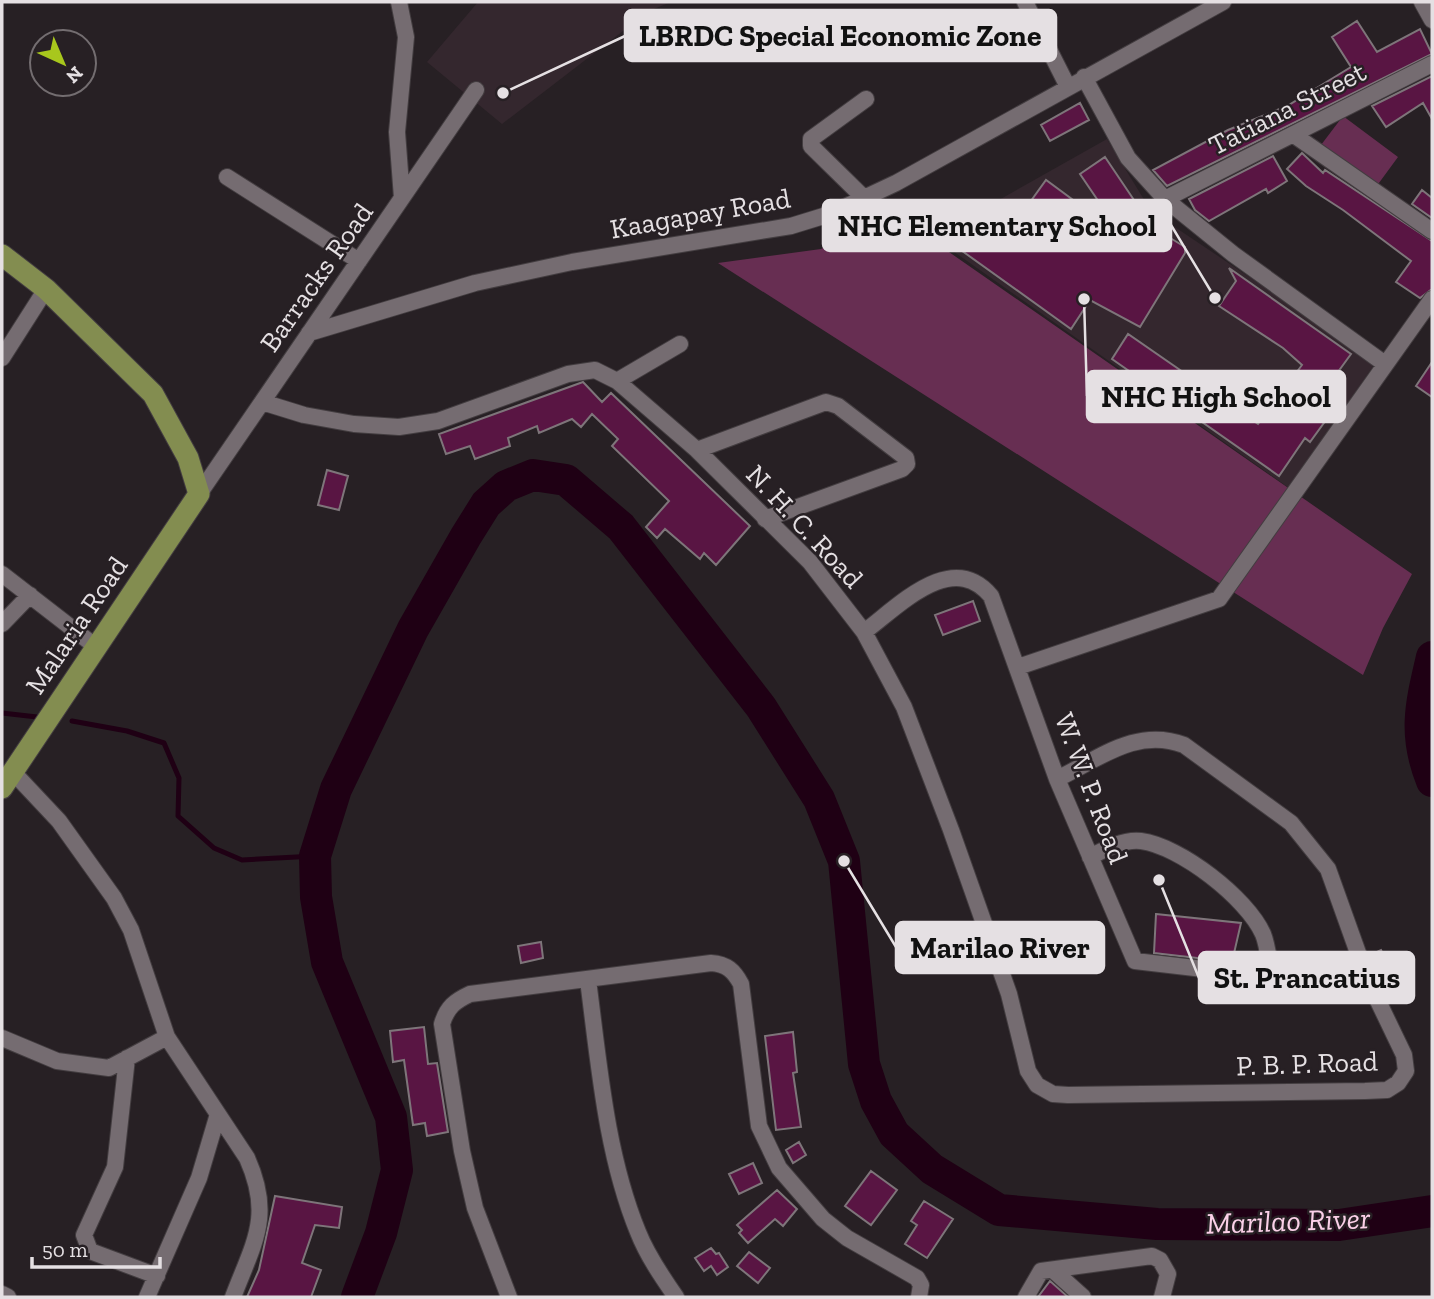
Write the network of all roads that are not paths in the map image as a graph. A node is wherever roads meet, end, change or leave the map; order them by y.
1 (398, 2) edge
2 (1025, 2) edge
3 (1223, 2) edge
4 (1422, 2) edge
5 (1432, 20) edge
6 (1432, 64) edge
7 (1084, 78) junction
8 (1068, 87) junction
9 (476, 90) dead end
10 (866, 99) dead end
11 (1294, 135) junction
12 (227, 177) dead end
13 (863, 197) junction
14 (402, 198) junction
15 (1165, 199) junction
16 (1432, 231) edge
17 (2, 255) edge
18 (359, 261) junction
19 (46, 289) junction
20 (1432, 299) edge
21 (309, 333) junction
22 (680, 344) dead end
23 (2, 358) edge
24 (1385, 364) junction
25 (617, 381) junction
26 (261, 402) junction
27 (697, 450) junction
28 (199, 494) junction
29 (765, 519) junction
30 (2, 574) edge
31 (30, 595) junction
32 (2, 624) edge
33 (864, 632) junction
34 (95, 646) junction
35 (1018, 667) junction
36 (7, 779) edge
37 (1058, 779) junction
38 (1090, 857) junction
39 (1272, 976) junction
40 (1367, 978) junction
41 (588, 980) junction
42 (167, 1037) junction
43 (2, 1038) edge
44 (127, 1058) junction
45 (1037, 1085) joint
46 (218, 1114) junction
47 (1054, 1269) junction
48 (157, 1276) junction
49 (2, 1294) edge
50 (8, 1297) edge
51 (147, 1297) edge
52 (233, 1297) edge
53 (509, 1297) edge
54 (676, 1297) edge
55 (919, 1297) edge
56 (1026, 1297) edge
57 (1083, 1297) edge
58 (1162, 1297) edge

1 - 14 street
2 - 8 street
3 - 7 street, Kaagapay Road
4 - 5 street
6 - 11 street, Tatiana Street
7 - 8 street, Kaagapay Road
7 - 15 street
8 - 13 street, Kaagapay Road
9 - 14 street, Barracks Road
10 - 13 street
11 - 15 street, Tatiana Street
11 - 16 street
12 - 18 street
13 - 21 street, Kaagapay Road
14 - 18 street, Barracks Road
15 - 24 street
17 - 19 main road
18 - 21 street, Barracks Road
19 - 23 street
19 - 28 main road
20 - 24 street
21 - 26 street, Barracks Road
22 - 25 street
24 - 35 street
25 - 26 street, N. H. C. Road
25 - 27 street, N. H. C. Road
26 - 28 street, Barracks Road
27 - 29 street, N. H. C. Road
27 - 29 street
28 - 34 main road, Malaria Road
29 - 33 street, N. H. C. Road
30 - 31 street
31 - 32 street
31 - 34 street
33 - 35 street, W. W. P. Road
33 - 45 street, N. H. C. Road
34 - 36 main road, Malaria Road
35 - 37 street, W. W. P. Road
36 - 42 street
37 - 38 street, W. W. P. Road
37 - 40 street, P. B. P. Road
38 - 39 street, W. W. P. Road
38 - 39 street
39 - 40 street, W. W. P. Road
40 - 45 street, P. B. P. Road
41 - 53 street
41 - 54 street
41 - 55 street
42 - 44 street
42 - 46 street
43 - 44 street
44 - 48 street
46 - 48 street
46 - 52 street
47 - 56 street
47 - 57 street
47 - 58 street
48 - 51 street
49 - 50 street

